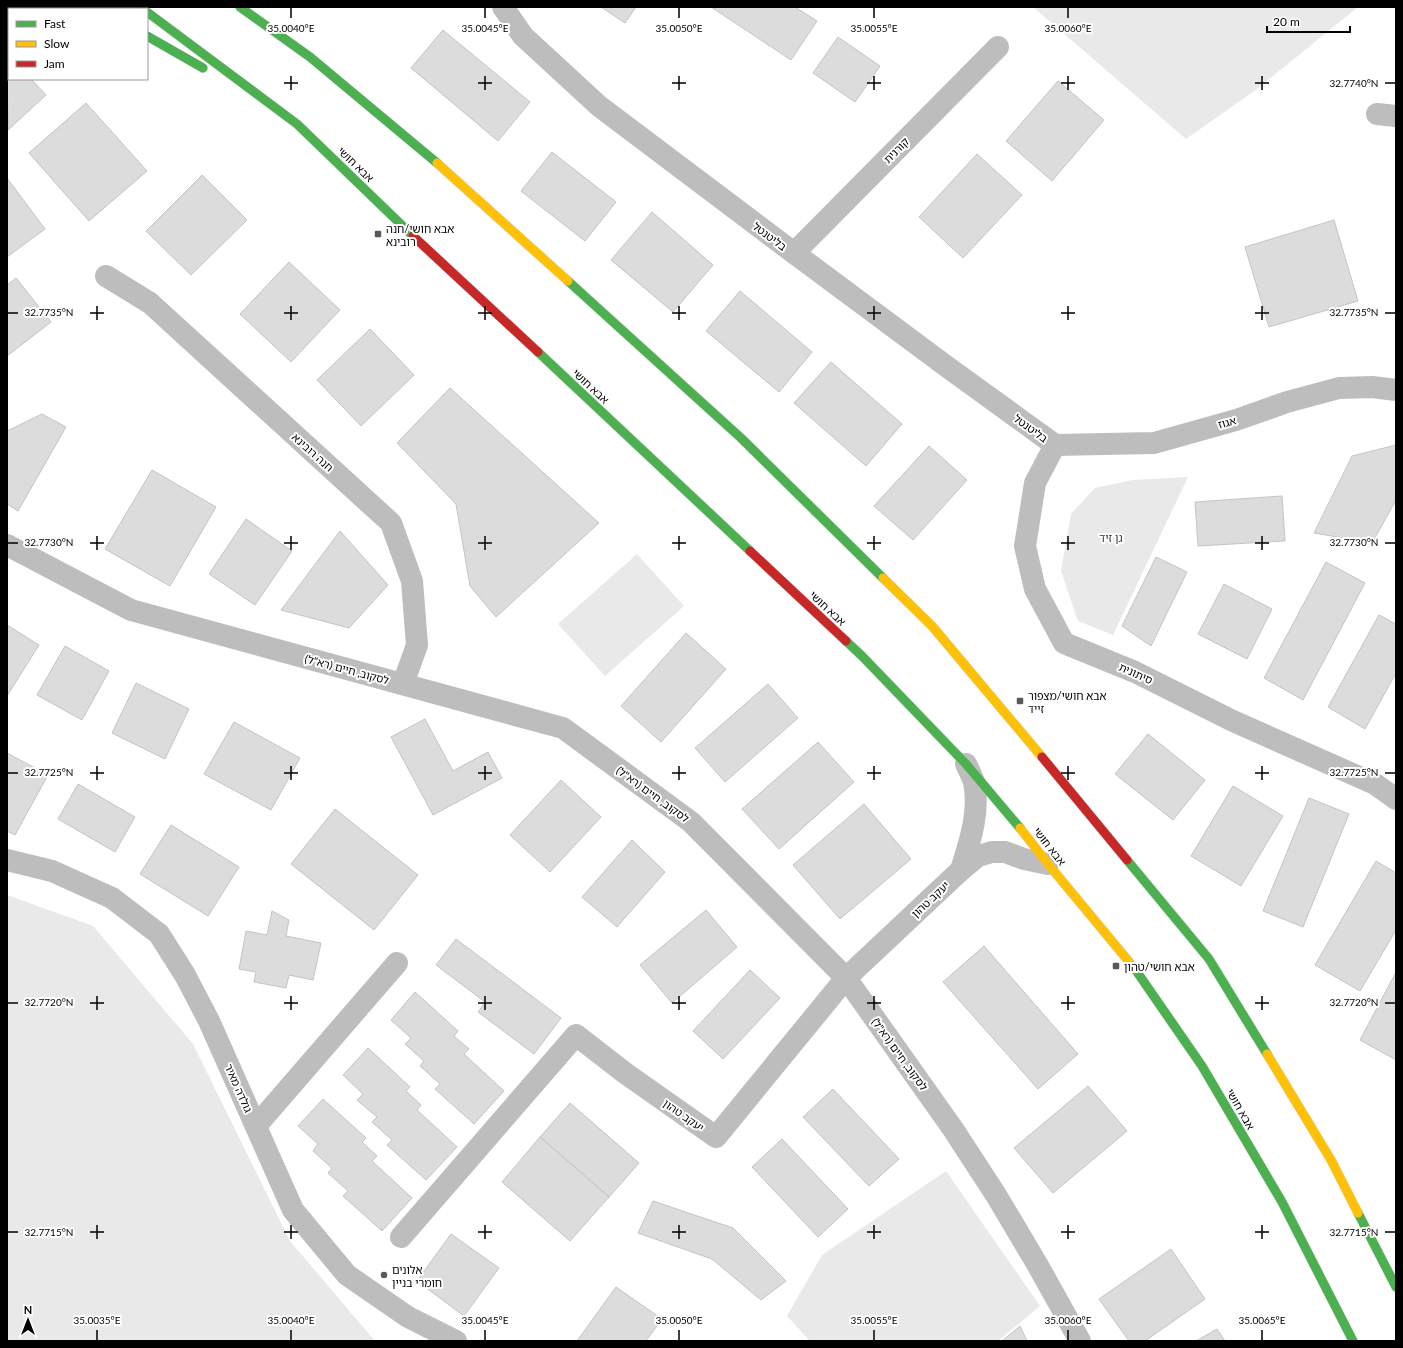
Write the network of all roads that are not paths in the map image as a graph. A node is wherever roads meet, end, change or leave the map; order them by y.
1 (240, 7) edge
2 (503, 7) edge
3 (148, 13) edge
4 (148, 37) edge
5 (998, 47) dead end
6 (208, 72) dead end
7 (222, 80) dead end
8 (297, 124) junction
9 (794, 253) junction
10 (106, 276) dead end
11 (1396, 390) edge
12 (1056, 445) junction
13 (7, 545) edge
14 (403, 684) junction
15 (966, 764) junction
16 (1396, 799) edge
17 (7, 860) edge
18 (1048, 864) junction
19 (961, 870) junction
20 (397, 963) dead end
21 (846, 978) junction
22 (256, 1126) junction
23 (401, 1237) dead end
24 (1396, 1287) edge
25 (456, 1341) edge
26 (1080, 1341) edge
27 (1353, 1341) edge

1 - 24 main road
2 - 9 street, בליטנטל
3 - 8 main road, אבא חושי
4 - 6 main road
5 - 9 street, קורנית
7 - 8 main road
8 - 15 main road, אבא חושי
9 - 12 street, בליטנטל
10 - 14 street, חנה רובינא
11 - 12 street, אגוז
12 - 16 street, סיתונית
13 - 14 street, לסקוב, חיים (רא"ל)
14 - 21 street, לסקוב, חיים (רא"ל)
15 - 18 main road, אבא חושי
15 - 19 street, יעקב טהון
17 - 22 street, גולדה מאיר
18 - 19 street, יעקב טהון
18 - 27 main road, אבא חושי
19 - 21 street, יעקב טהון
20 - 22 street
21 - 23 street, יעקב טהון
21 - 26 street, לסקוב, חיים (רא"ל)
22 - 25 street, גולדה מאיר

